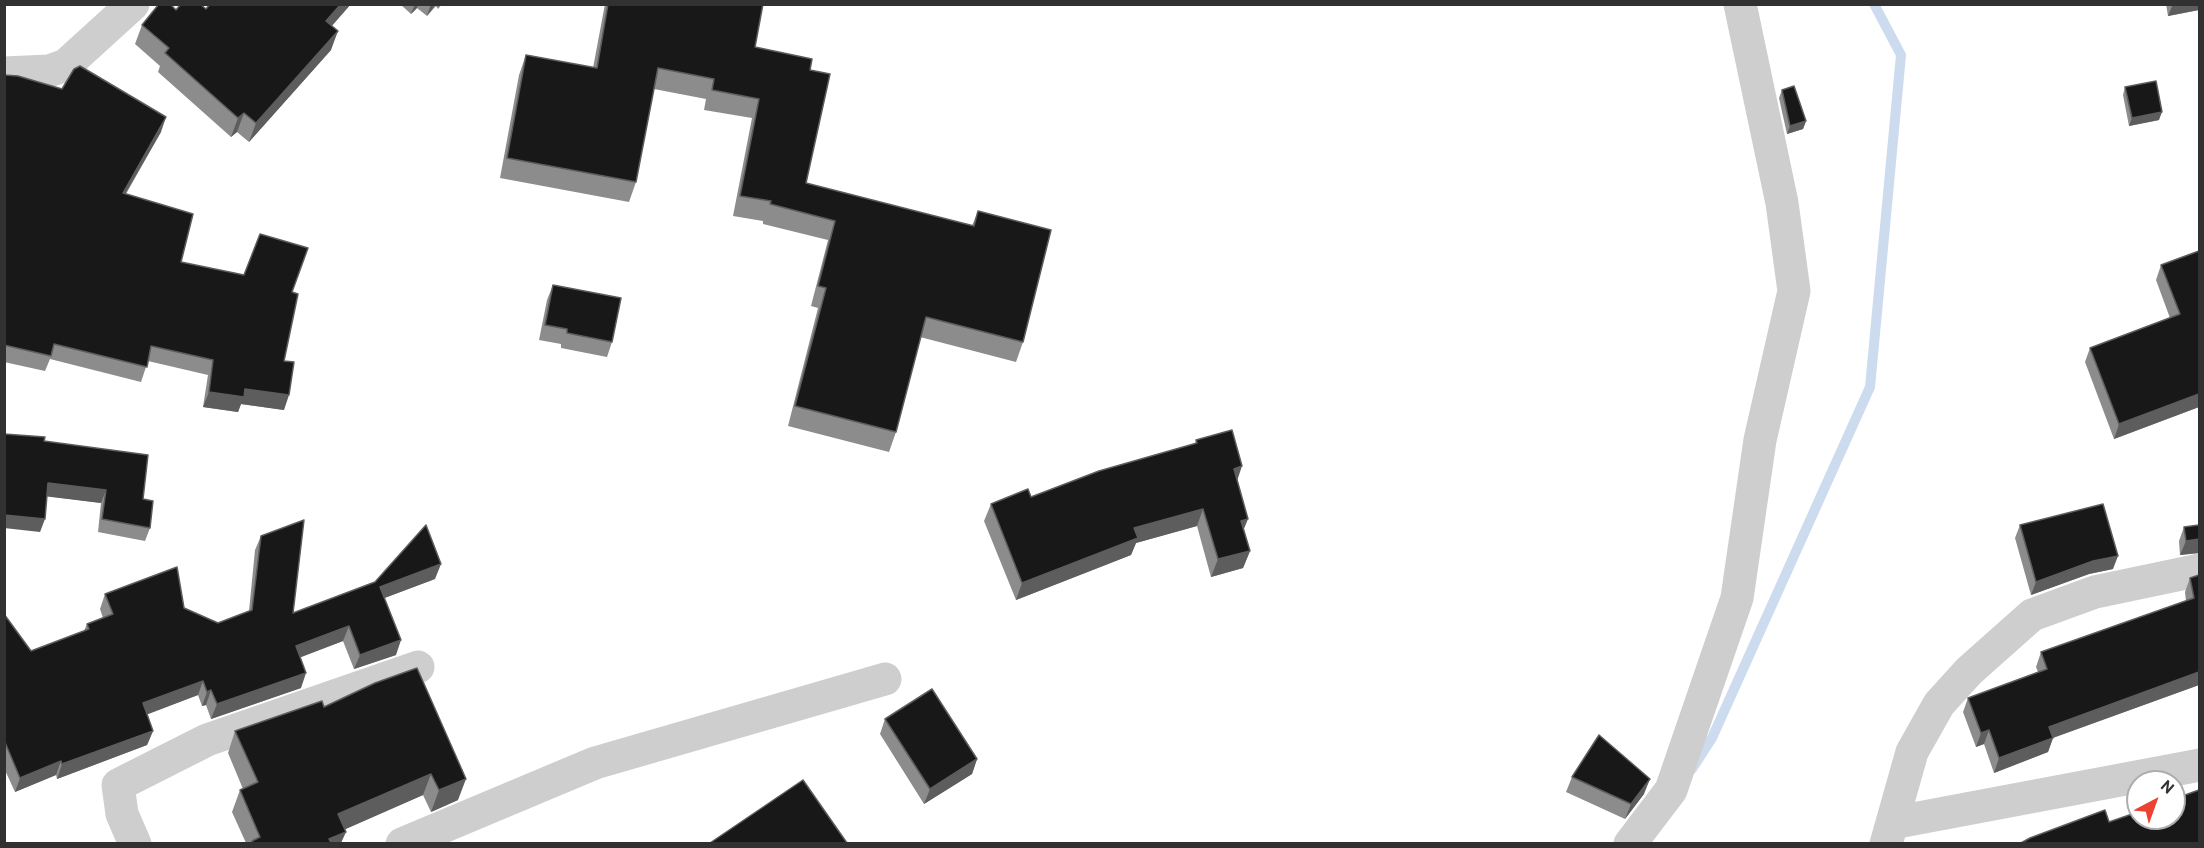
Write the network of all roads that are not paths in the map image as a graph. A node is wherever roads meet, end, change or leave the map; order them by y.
1 (133, 4) edge
2 (1740, 4) edge
3 (4, 73) edge
4 (2199, 570) edge
5 (418, 667) edge
6 (885, 680) dead end
7 (2199, 765) edge
8 (1889, 833) edge
9 (135, 843) edge
10 (402, 843) edge
11 (1630, 843) edge

1 - 3 street
2 - 11 street
4 - 8 street
5 - 9 street
6 - 10 street
7 - 8 street

